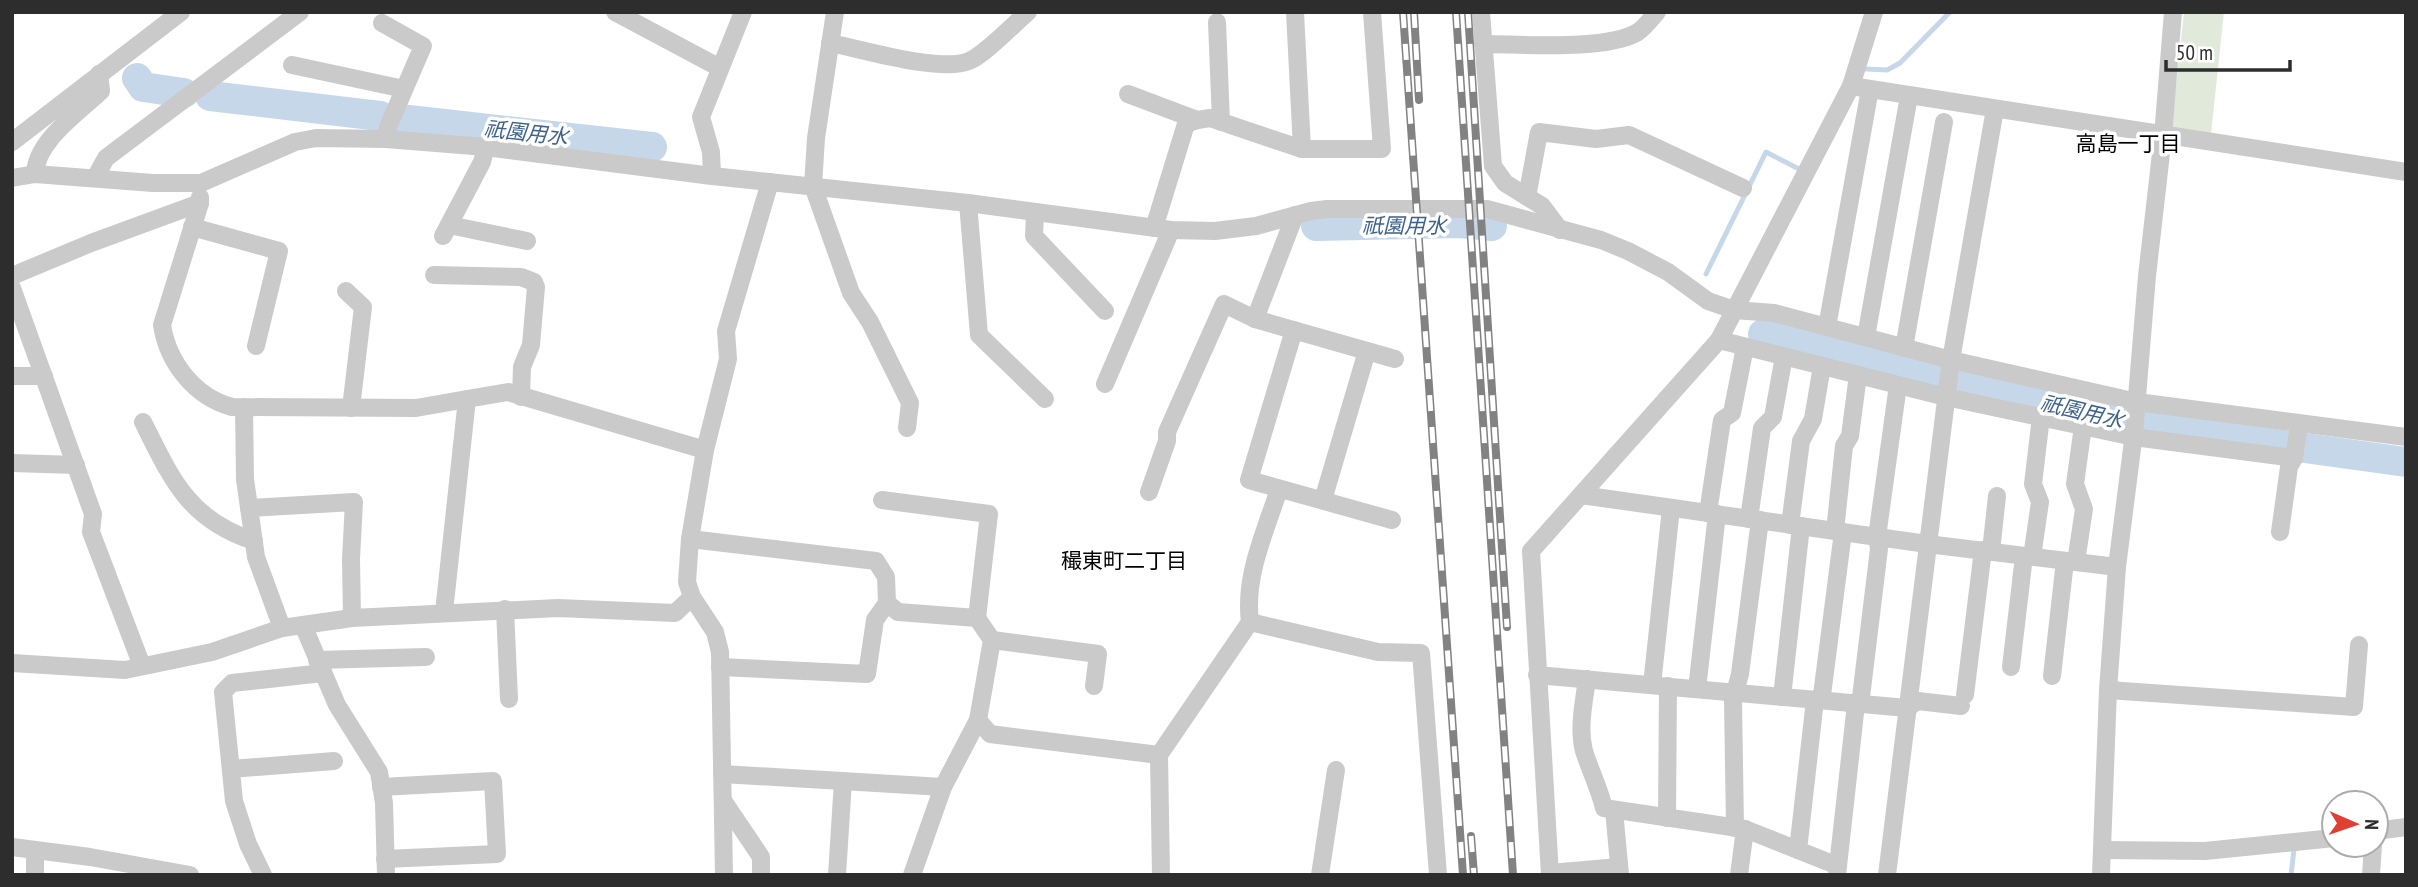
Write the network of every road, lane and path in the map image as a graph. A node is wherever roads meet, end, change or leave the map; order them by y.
1 (181, 12) edge
2 (300, 12) edge
3 (615, 12) edge
4 (743, 12) edge
5 (835, 12) edge
6 (1028, 12) edge
7 (1295, 12) edge
8 (1372, 12) edge
9 (1481, 12) edge
10 (1657, 12) edge
11 (1874, 12) edge
12 (2173, 12) edge
13 (1217, 22) dead end
14 (382, 23) dead end
15 (830, 43) junction
16 (1483, 44) junction
17 (292, 65) dead end
18 (720, 68) junction
19 (99, 74) junction
20 (1851, 86) junction
21 (404, 89) junction
22 (1870, 89) junction
23 (1128, 94) dead end
24 (1909, 96) junction
25 (1995, 109) junction
26 (1197, 120) junction
27 (1222, 122) junction
28 (1944, 122) dead end
29 (2163, 136) junction
30 (386, 139) junction
31 (12, 142) edge
32 (485, 147) junction
33 (1302, 149) junction
34 (2406, 172) edge
35 (35, 174) junction
36 (712, 176) junction
37 (12, 178) edge
38 (95, 178) junction
39 (770, 182) junction
40 (201, 183) junction
41 (813, 186) junction
42 (1743, 188) dead end
43 (1527, 197) junction
44 (200, 203) junction
45 (968, 203) junction
46 (1035, 212) junction
47 (1295, 215) junction
48 (192, 228) junction
49 (1163, 229) junction
50 (1560, 230) junction
51 (527, 241) dead end
52 (434, 275) dead end
53 (12, 276) edge
54 (12, 288) edge
55 (346, 291) dead end
56 (1105, 310) dead end
57 (1734, 310) junction
58 (1255, 319) junction
59 (1827, 327) junction
60 (1294, 330) junction
61 (1866, 337) junction
62 (1719, 340) junction
63 (256, 346) dead end
64 (1745, 347) junction
65 (1904, 348) junction
66 (1367, 351) junction
67 (1784, 356) junction
68 (1395, 359) dead end
69 (1822, 366) junction
70 (1858, 375) junction
71 (12, 376) edge
72 (44, 376) junction
73 (1948, 380) junction
74 (1105, 384) dead end
75 (1898, 385) junction
76 (521, 397) junction
77 (467, 399) junction
78 (1045, 399) dead end
79 (244, 407) junction
80 (2136, 407) junction
81 (351, 408) junction
82 (2041, 417) junction
83 (144, 422) dead end
84 (2083, 426) junction
85 (907, 428) dead end
86 (2134, 435) junction
87 (2406, 437) edge
88 (2296, 445) junction
89 (705, 450) junction
90 (12, 463) edge
91 (76, 466) junction
92 (1279, 489) junction
93 (1149, 492) dead end
94 (1581, 495) junction
95 (1997, 496) dead end
96 (882, 500) dead end
97 (1323, 500) junction
98 (249, 508) junction
99 (1671, 508) junction
100 (1713, 514) junction
101 (1754, 519) junction
102 (1392, 520) dead end
103 (1796, 525) junction
104 (1839, 531) junction
105 (2280, 532) dead end
106 (1877, 537) junction
107 (690, 539) junction
108 (254, 541) junction
109 (1927, 544) junction
110 (1987, 551) junction
111 (2028, 556) junction
112 (2071, 561) junction
113 (2117, 567) junction
114 (692, 597) junction
115 (887, 603) junction
116 (505, 610) junction
117 (444, 612) junction
118 (352, 618) junction
119 (977, 618) junction
120 (1250, 622) junction
121 (303, 625) junction
122 (282, 628) junction
123 (992, 640) junction
124 (2359, 645) dead end
125 (426, 657) dead end
126 (12, 663) edge
127 (142, 666) junction
128 (320, 667) junction
129 (720, 667) junction
130 (2011, 667) dead end
131 (1537, 675) junction
132 (2052, 676) dead end
133 (1587, 679) junction
134 (1094, 686) dead end
135 (1660, 686) junction
136 (1697, 689) junction
137 (2108, 690) junction
138 (1735, 693) junction
139 (1782, 697) junction
140 (509, 699) dead end
141 (1815, 700) junction
142 (1856, 704) junction
143 (1907, 708) junction
144 (978, 720) junction
145 (1159, 755) junction
146 (334, 761) dead end
147 (231, 769) junction
148 (1336, 770) dead end
149 (722, 774) junction
150 (843, 781) junction
151 (381, 787) junction
152 (943, 787) junction
153 (723, 799) junction
154 (1614, 810) junction
155 (1667, 818) junction
156 (1740, 828) junction
157 (2320, 839) edge
158 (12, 848) edge
159 (35, 850) junction
160 (1798, 850) junction
161 (2102, 850) junction
162 (386, 867) edge
163 (1838, 870) edge
164 (143, 871) edge
165 (1620, 871) edge
166 (1550, 874) edge
167 (36, 875) edge
168 (190, 875) edge
169 (263, 875) edge
170 (724, 875) edge
171 (761, 875) edge
172 (836, 875) edge
173 (912, 875) edge
174 (1161, 875) edge
175 (1320, 875) edge
176 (1438, 875) edge
177 (1738, 875) edge
178 (1887, 875) edge
179 (2101, 875) edge

1 - 19 street
2 - 38 street
3 - 18 street
4 - 18 street
5 - 15 street
6 - 15 street
7 - 33 street
8 - 33 street
9 - 16 street
10 - 16 street
11 - 20 street
12 - 29 street
13 - 27 street
14 - 21 street
15 - 41 street
16 - 43 street
17 - 21 street
18 - 36 street
19 - 31 street
19 - 35 street
20 - 22 street
20 - 57 street
21 - 30 street
22 - 24 street
22 - 59 street
23 - 26 street
24 - 25 street
24 - 61 street
25 - 29 street
25 - 73 street
26 - 27 street
26 - 49 street
27 - 33 street
28 - 65 street
29 - 34 street
29 - 80 street
30 - 32 street
30 - 40 street
32 - 36 street
32 - 51 street
35 - 37 street
35 - 38 street
36 - 39 street
38 - 40 street
39 - 41 street
39 - 89 street
40 - 44 street
41 - 45 street
41 - 85 street
42 - 43 street
43 - 50 street
44 - 48 street
44 - 53 street
45 - 46 street
45 - 78 street
46 - 49 street
46 - 56 street
47 - 49 street
47 - 50 street
47 - 58 street
48 - 63 street
48 - 79 street
49 - 74 street
50 - 57 street
52 - 76 street
54 - 72 street
55 - 81 street
57 - 59 street
57 - 62 street
58 - 60 street
58 - 93 street
59 - 61 street
60 - 66 street
60 - 92 street
61 - 65 street
62 - 64 street
62 - 94 street
64 - 67 street
64 - 100 street
65 - 73 street
66 - 68 street
66 - 97 street
67 - 69 street
67 - 101 street
69 - 70 street
69 - 103 street
70 - 75 street
70 - 104 street
71 - 72 street
72 - 91 street
73 - 75 street
73 - 80 street
73 - 82 street
73 - 109 street
75 - 106 street
76 - 77 street
76 - 89 street
77 - 81 street
77 - 117 street
79 - 81 street
79 - 98 street
80 - 86 street
80 - 88 street
82 - 84 street
82 - 111 street
83 - 108 street
84 - 86 street
84 - 112 street
86 - 88 street
86 - 113 street
87 - 88 street
88 - 105 street
89 - 107 street
90 - 91 street
91 - 127 street
92 - 97 street
92 - 120 street
94 - 99 street
94 - 131 street
95 - 110 street
96 - 119 street
97 - 102 street
98 - 108 street
98 - 118 street
99 - 100 street
99 - 135 street
100 - 101 street
100 - 136 street
101 - 103 street
101 - 138 street
103 - 104 street
103 - 139 street
104 - 106 street
104 - 141 street
106 - 109 street
106 - 142 street
107 - 114 street
107 - 115 street
108 - 122 street
109 - 110 street
109 - 143 street
110 - 111 street
110 - 143 street
111 - 112 street
111 - 130 street
112 - 113 street
112 - 132 street
113 - 137 street
114 - 116 street
114 - 129 street
115 - 119 street
115 - 129 street
116 - 117 street
116 - 140 street
117 - 118 street
118 - 121 street
119 - 123 street
120 - 145 street
120 - 176 street
121 - 122 street
121 - 128 street
122 - 127 street
123 - 134 street
123 - 144 street
124 - 137 street
125 - 128 street
126 - 127 street
128 - 147 street
128 - 151 street
129 - 149 street
131 - 133 street
131 - 166 street
133 - 135 street
133 - 154 street
135 - 136 street
135 - 155 street
136 - 138 street
137 - 161 street
138 - 139 street
138 - 156 street
139 - 141 street
141 - 142 street
141 - 160 street
142 - 143 street
142 - 163 street
143 - 178 street
144 - 145 street
144 - 152 street
145 - 174 street
146 - 147 street
147 - 169 street
148 - 175 street
149 - 150 street
149 - 153 street
150 - 152 street
150 - 172 street
151 - 162 street
151 - 162 street
152 - 173 street
153 - 170 street
153 - 171 street
154 - 155 street
154 - 165 street
155 - 156 street
156 - 160 street
156 - 177 street
157 - 161 street
158 - 159 street
159 - 164 street
159 - 167 street
160 - 163 street
161 - 179 street
164 - 168 street
165 - 166 street

